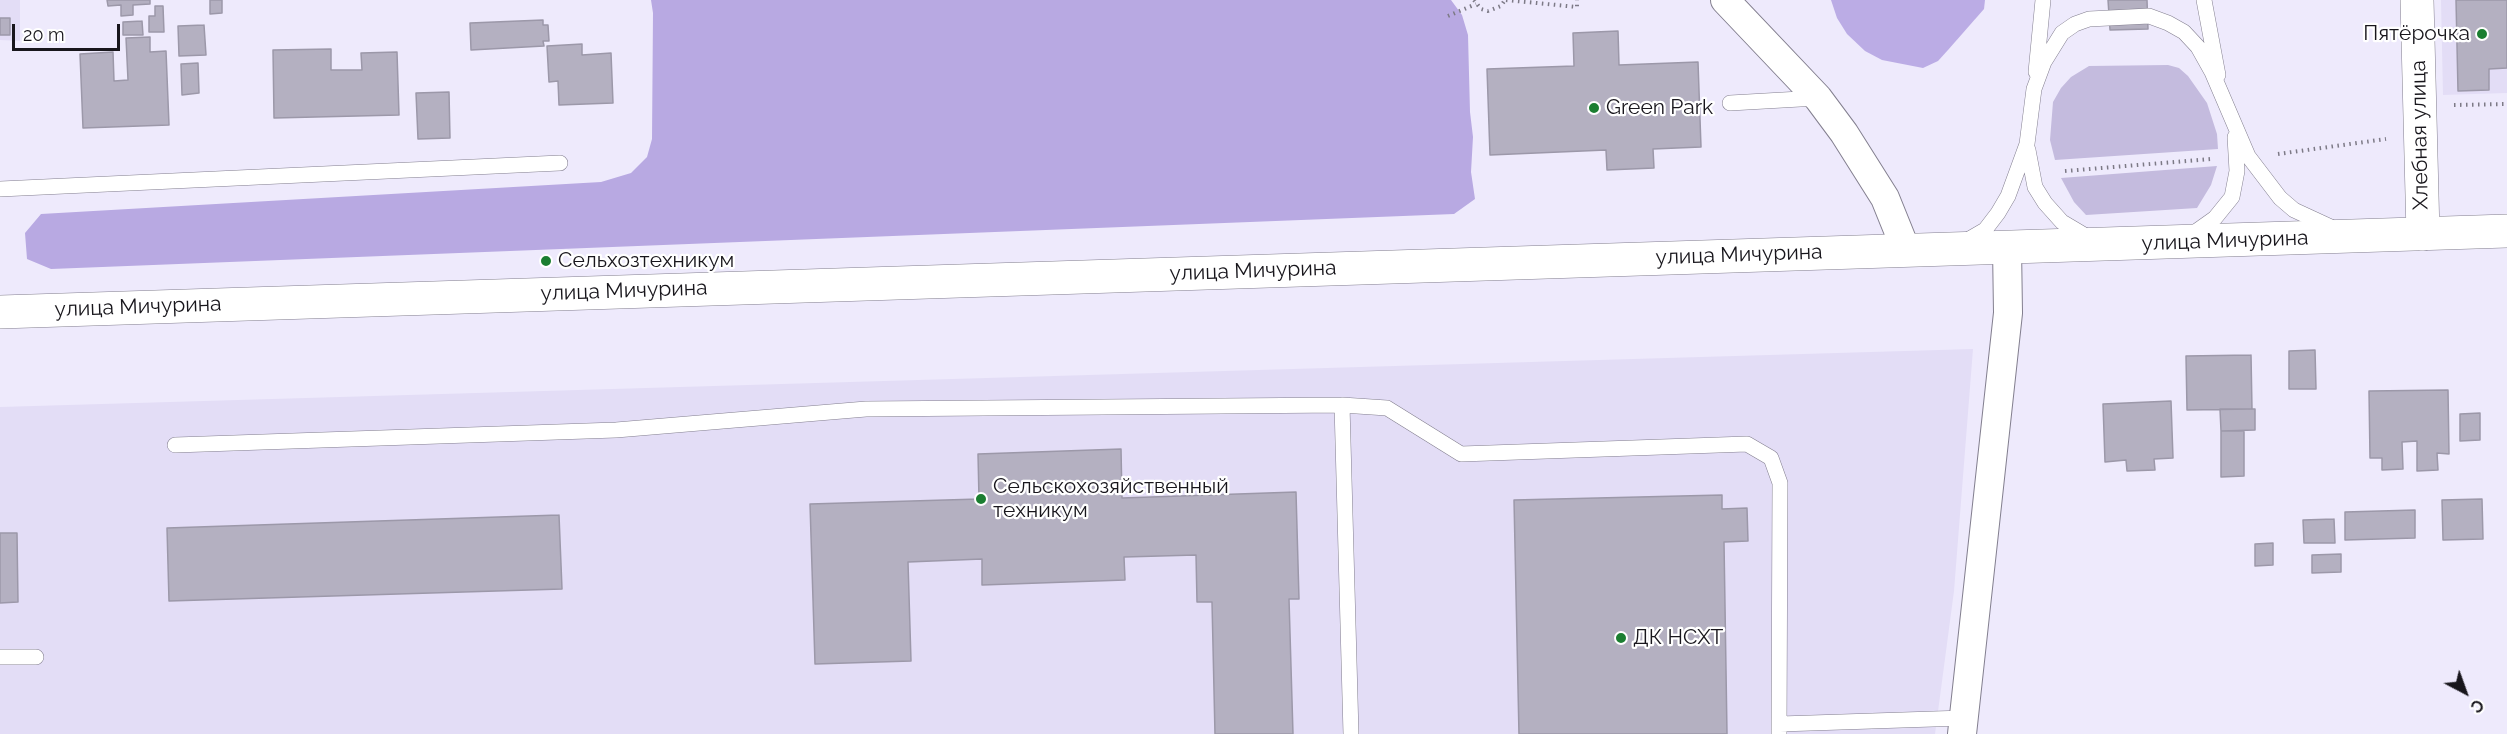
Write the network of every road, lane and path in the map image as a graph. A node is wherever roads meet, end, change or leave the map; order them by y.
1 (1505, 0) edge
2 (1577, 0) edge
3 (1725, 0) edge
4 (2043, 0) edge
5 (2204, 0) edge
6 (2417, 0) edge
7 (1475, 2) edge
8 (1448, 16) dead end
9 (2034, 89) junction
10 (2221, 92) junction
11 (1818, 98) junction
12 (1730, 103) dead end
13 (2507, 104) edge
14 (2451, 105) dead end
15 (2421, 134) junction
16 (2027, 144) junction
17 (2243, 157) junction
18 (560, 163) dead end
19 (2065, 171) dead end
20 (0, 189) edge
21 (2507, 231) edge
22 (2423, 234) junction
23 (2352, 237) junction
24 (2168, 242) junction
25 (2117, 244) junction
26 (2007, 247) junction
27 (1944, 249) junction
28 (1906, 250) junction
29 (0, 312) edge
30 (1342, 405) junction
31 (175, 445) dead end
32 (0, 657) edge
33 (36, 657) dead end
34 (1963, 726) edge
35 (1779, 729) edge
36 (1351, 734) edge

1 - 2 path
1 - 7 path
3 - 11 street
4 - 9 lane
5 - 10 lane
6 - 15 main road, Хлебная улица
7 - 8 path
9 - 10 lane
9 - 16 lane
10 - 17 lane
11 - 12 lane
11 - 28 street
13 - 14 path
15 - 17 path
15 - 22 main road, Хлебная улица
16 - 25 lane
16 - 27 lane
17 - 19 path
17 - 23 lane
17 - 24 lane
18 - 20 lane
21 - 22 main road, улица Мичурина
22 - 23 main road, улица Мичурина
23 - 24 main road, улица Мичурина
24 - 25 main road, улица Мичурина
25 - 26 main road, улица Мичурина
26 - 27 main road, улица Мичурина
26 - 34 street
27 - 28 main road, улица Мичурина
28 - 29 main road, улица Мичурина
30 - 31 lane
30 - 35 lane
30 - 36 lane
32 - 33 lane
34 - 35 lane

